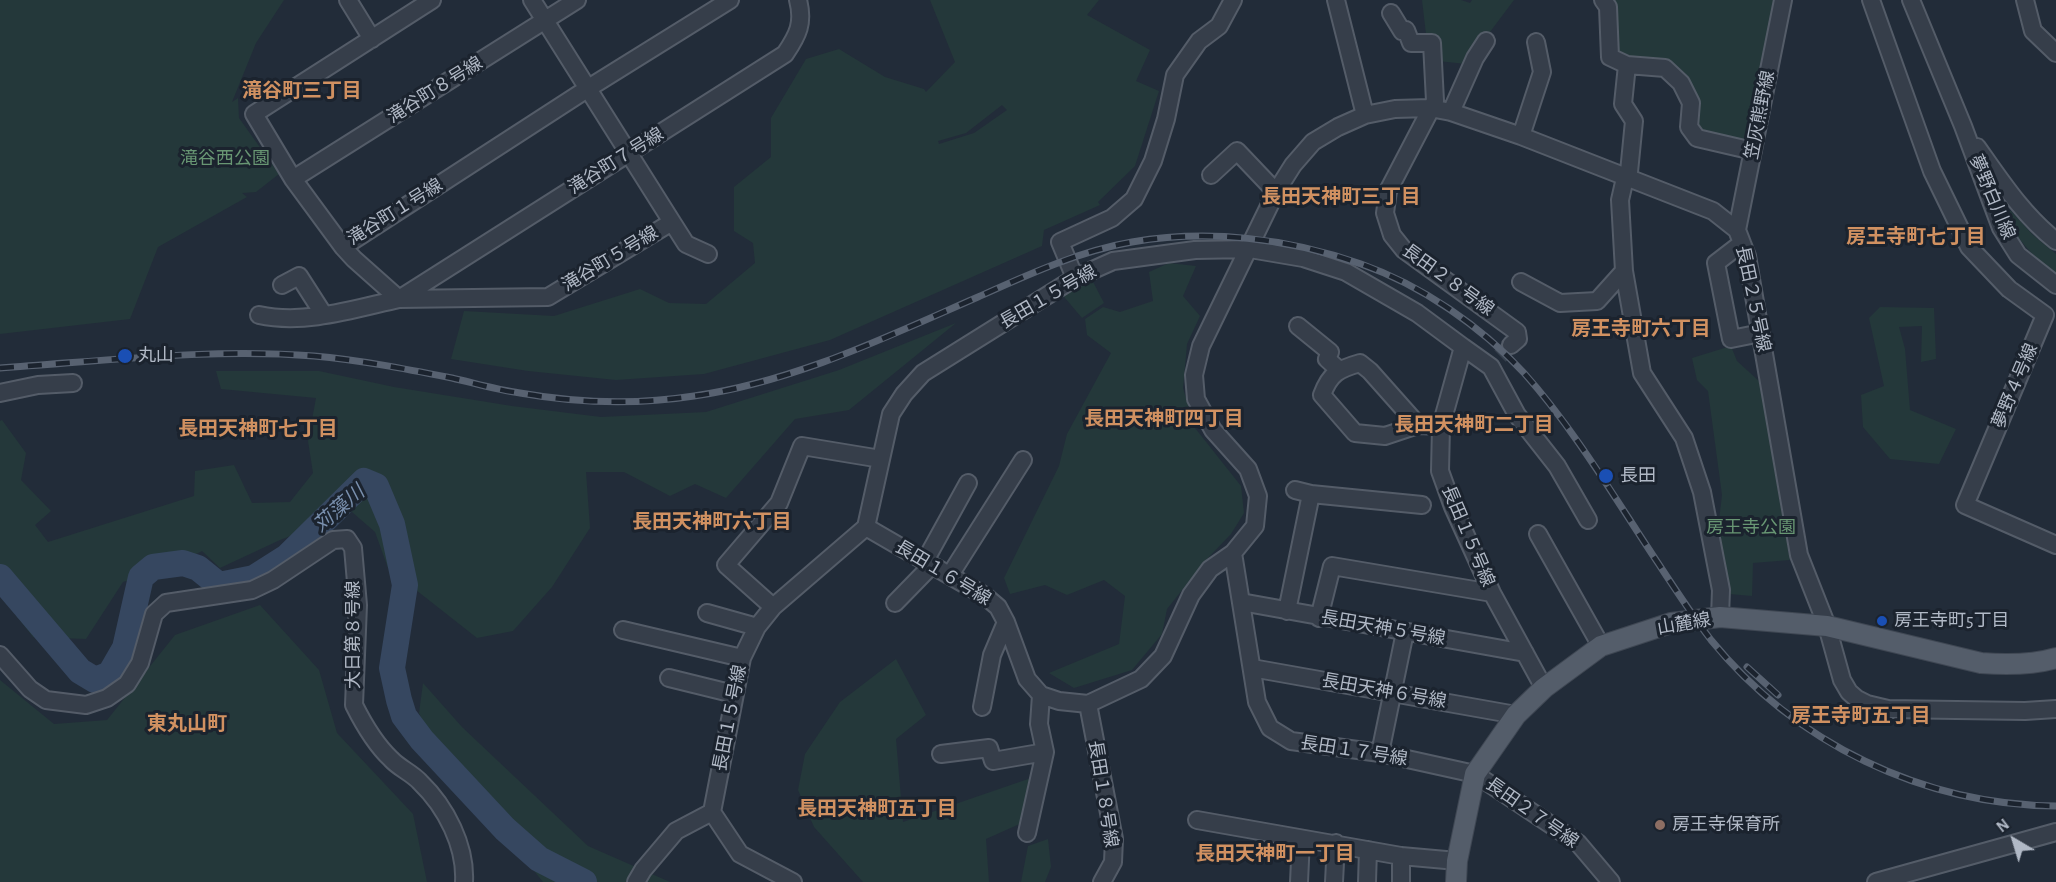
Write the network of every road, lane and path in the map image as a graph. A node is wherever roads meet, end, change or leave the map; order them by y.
1 (348, 0) edge
2 (432, 0) edge
3 (532, 0) edge
4 (578, 0) edge
5 (730, 0) edge
6 (798, 0) edge
7 (1233, 0) edge
8 (1336, 0) edge
9 (1603, 0) edge
10 (1783, 0) edge
11 (1871, 0) edge
12 (1911, 0) edge
13 (2025, 0) edge
14 (1391, 13) dead end
15 (545, 21) junction
16 (372, 39) junction
17 (1486, 40) dead end
18 (1536, 42) dead end
19 (2056, 53) edge
20 (1628, 65) junction
21 (587, 89) junction
22 (1430, 108) junction
23 (1451, 112) junction
24 (1365, 115) junction
25 (1963, 126) junction
26 (1521, 136) junction
27 (1753, 151) junction
28 (628, 153) junction
29 (1211, 175) dead end
30 (1625, 178) junction
31 (293, 179) junction
32 (1276, 192) junction
33 (672, 222) junction
34 (1740, 236) junction
35 (2056, 242) edge
36 (343, 247) junction
37 (1250, 249) junction
38 (708, 254) dead end
39 (1624, 271) junction
40 (1074, 278) junction
41 (1521, 282) dead end
42 (282, 285) dead end
43 (2056, 285) edge
44 (399, 299) junction
45 (259, 315) dead end
46 (324, 315) junction
47 (1298, 326) dead end
48 (1761, 333) junction
49 (1462, 347) junction
50 (1501, 356) junction
51 (1339, 370) junction
52 (73, 382) dead end
53 (0, 393) edge
54 (1418, 425) junction
55 (1441, 426) junction
56 (881, 459) junction
57 (1023, 460) dead end
58 (968, 483) dead end
59 (1422, 505) dead end
60 (1588, 520) dead end
61 (866, 527) junction
62 (1538, 534) dead end
63 (2056, 545) edge
64 (1233, 553) junction
65 (928, 563) junction
66 (950, 575) junction
67 (1492, 593) junction
68 (1241, 602) junction
69 (895, 603) dead end
70 (773, 607) junction
71 (1287, 611) junction
72 (707, 613) dead end
73 (1720, 617) junction
74 (1319, 618) junction
75 (1006, 622) junction
76 (757, 627) junction
77 (1827, 627) junction
78 (623, 630) dead end
79 (1405, 632) junction
80 (1601, 646) junction
81 (1525, 653) junction
82 (0, 655) edge
83 (742, 657) junction
84 (2056, 658) edge
85 (1252, 668) junction
86 (669, 678) dead end
87 (1544, 688) junction
88 (1392, 693) junction
89 (734, 694) junction
90 (1041, 695) junction
91 (1088, 704) junction
92 (982, 707) dead end
93 (2056, 710) edge
94 (1516, 715) junction
95 (1045, 752) junction
96 (1380, 753) junction
97 (941, 754) dead end
98 (1475, 774) junction
99 (712, 812) junction
100 (1197, 820) dead end
101 (2056, 832) edge
102 (1027, 833) dead end
103 (1301, 839) junction
104 (1336, 843) junction
105 (1368, 850) junction
106 (1401, 856) junction
107 (1457, 861) junction
108 (640, 876) edge
109 (464, 882) edge
110 (793, 882) edge
111 (1102, 882) edge
112 (1299, 882) edge
113 (1334, 882) edge
114 (1367, 882) edge
115 (1401, 882) edge
116 (1456, 882) edge
117 (1611, 882) edge
118 (1876, 882) edge

1 - 16 street
2 - 16 street, 滝谷町１号線
3 - 15 street, 滝谷町５号線
4 - 15 street, 滝谷町８号線
5 - 21 street, 滝谷町１号線
6 - 28 street, 滝谷町７号線
7 - 40 street
8 - 24 street
9 - 20 street
10 - 27 street, 笠灰熊野線
11 - 63 street, 夢野４号線
12 - 25 street, 夢野白川線
13 - 19 street
14 - 22 street
15 - 21 street, 滝谷町５号線
15 - 31 street, 滝谷町８号線
16 - 31 street, 滝谷町１号線
17 - 23 street
18 - 26 street
20 - 27 street
20 - 30 street
21 - 28 street, 滝谷町５号線
21 - 36 street, 滝谷町１号線
22 - 23 street, 長田２５号線
22 - 24 street, 長田２５号線
22 - 50 street, 長田２８号線
23 - 26 street, 長田２５号線
24 - 32 street, 長田２５号線
25 - 35 street, 夢野白川線
25 - 43 street, 夢野白川線
26 - 30 street, 長田２５号線
27 - 34 street, 笠灰熊野線
28 - 33 street, 滝谷町５号線
28 - 44 street, 滝谷町７号線
29 - 32 street
30 - 34 street, 長田２５号線
30 - 39 street
31 - 36 street, 滝谷町１号線
32 - 37 street, 長田２５号線
33 - 38 street
33 - 44 street, 滝谷町５号線
34 - 48 street, 長田２５号線
34 - 48 street
36 - 44 street
37 - 40 street, 長田１５号線
37 - 49 street, 長田１５号線
37 - 64 street
39 - 41 street
39 - 73 street
40 - 56 street, 長田１５号線
42 - 46 street
44 - 46 street
45 - 46 street
47 - 51 street
48 - 77 street, 長田２５号線
49 - 50 street
49 - 55 street, 長田１５号線
50 - 60 street
51 - 54 street
51 - 54 street
52 - 53 street
54 - 55 street
55 - 67 street, 長田１５号線
56 - 61 street, 長田１５号線
56 - 70 street
57 - 66 street
58 - 65 street
59 - 71 street
61 - 65 street, 長田１６号線
61 - 70 street, 長田１５号線
62 - 80 street
64 - 68 street, 長田１７号線
64 - 91 street
65 - 66 street, 長田１６号線
65 - 69 street
66 - 75 street, 長田１６号線
67 - 74 street
67 - 81 street, 長田１５号線
68 - 71 street, 長田天神５号線
68 - 85 street, 長田１７号線
70 - 76 street, 長田１５号線
71 - 74 street, 長田天神５号線
72 - 76 street
73 - 77 main road, 山麓線
73 - 80 main road, 山麓線
74 - 79 street, 長田天神５号線
75 - 90 street, 長田１６号線
75 - 92 street
76 - 83 street, 長田１５号線
77 - 84 main road, 山麓線
77 - 93 street, 長田２５号線
78 - 83 street
79 - 81 street, 長田天神５号線
79 - 88 street
80 - 87 main road, 山麓線
81 - 87 street, 長田１５号線
82 - 109 street, 大日第８号線
83 - 89 street, 長田１５号線
85 - 88 street, 長田天神６号線
85 - 96 street, 長田１７号線
86 - 89 street
87 - 94 main road, 山麓線
88 - 94 street, 長田天神６号線
88 - 96 street
89 - 99 street, 長田１５号線
90 - 91 street
90 - 95 street
91 - 111 street, 長田１８号線
94 - 98 main road, 山麓線
95 - 97 street
95 - 102 street
96 - 98 street, 長田１７号線
98 - 107 main road, 山麓線
98 - 117 street, 長田２７号線
99 - 108 street
99 - 110 street
100 - 103 street
101 - 118 street
103 - 104 street
103 - 112 street
104 - 105 street
104 - 113 street
105 - 106 street
105 - 114 street
106 - 107 street
106 - 115 street
107 - 116 main road, 山麓線

